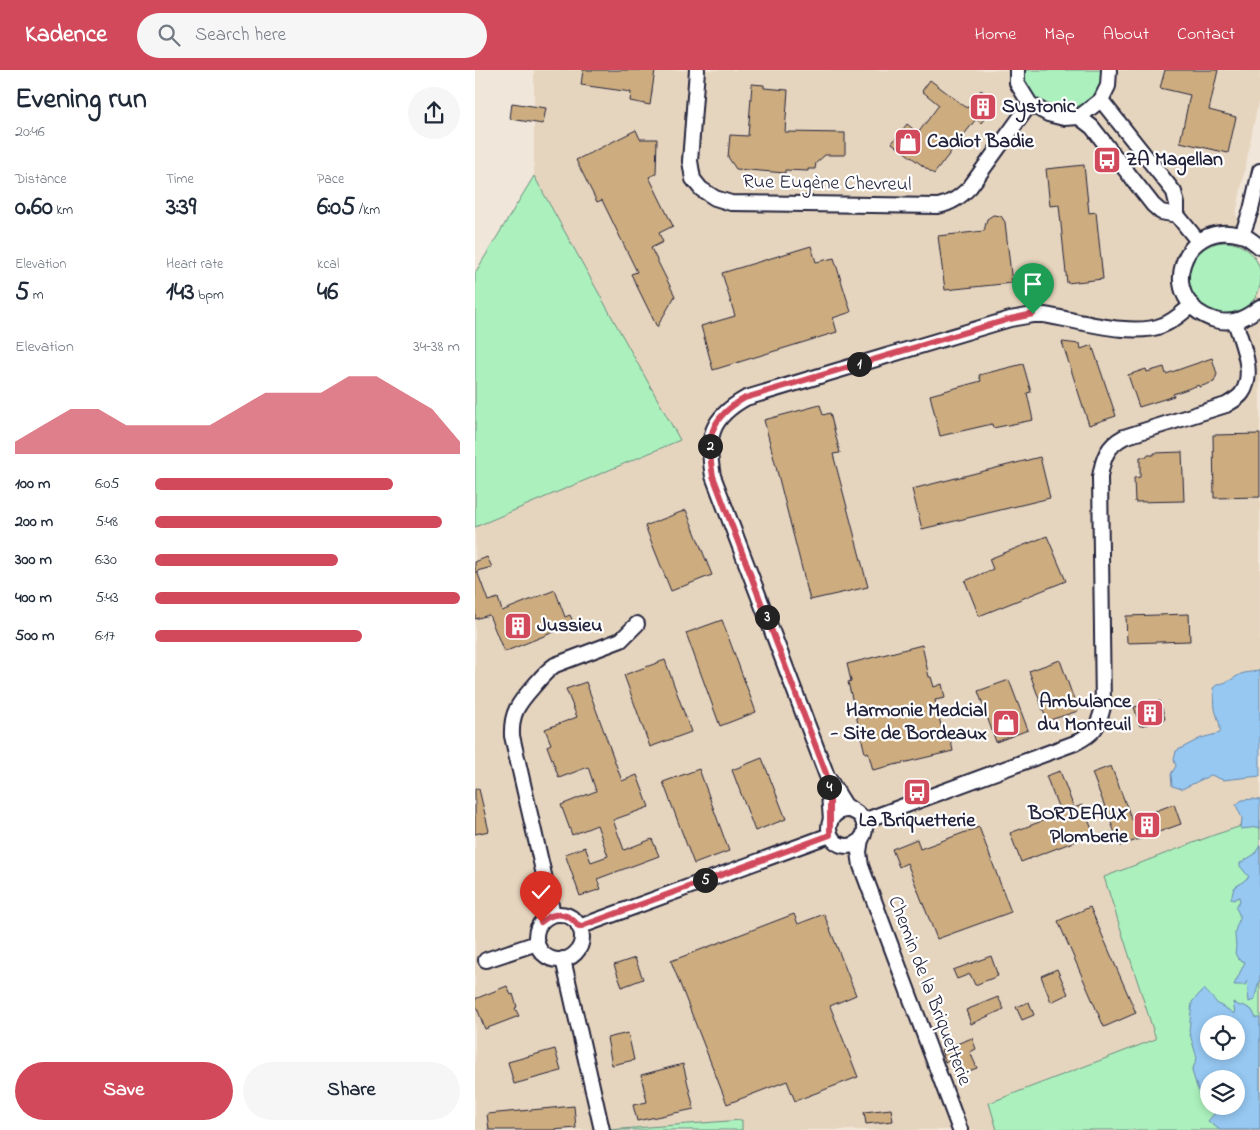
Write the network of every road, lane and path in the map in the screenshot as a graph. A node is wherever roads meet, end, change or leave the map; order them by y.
1 (697, 70) edge
2 (1017, 70) edge
3 (1109, 70) edge
4 (1101, 100) junction
5 (1029, 104) junction
6 (1079, 117) junction
7 (1260, 171) edge
8 (1177, 216) junction
9 (1242, 235) junction
10 (1198, 241) junction
11 (1260, 247) edge
12 (1192, 305) junction
13 (1260, 306) edge
14 (1235, 321) junction
15 (637, 624) dead end
16 (827, 776) junction
17 (859, 817) junction
18 (831, 820) junction
19 (830, 835) junction
20 (861, 839) junction
21 (841, 845) junction
22 (861, 866) junction
23 (553, 914) junction
24 (579, 927) junction
25 (537, 943) junction
26 (563, 959) junction
27 (486, 960) dead end
28 (602, 1130) edge
29 (960, 1130) edge

1 - 5 street, Rue Eugène Chevreul
2 - 5 street
3 - 4 street
4 - 6 street
4 - 8 street
5 - 6 street
6 - 8 street
7 - 9 street
8 - 10 street
9 - 10 street
9 - 11 street
10 - 12 street
12 - 14 street
12 - 16 street
13 - 14 street
14 - 17 street
15 - 23 street
16 - 17 street
16 - 18 street
17 - 18 street
17 - 20 street, Chemin de la Briquetterie
18 - 19 street
19 - 21 street, Chemin de la Briquetterie
19 - 24 street
20 - 21 street
20 - 22 street, Chemin de la Briquetterie
21 - 22 street, Chemin de la Briquetterie
22 - 29 street, Chemin de la Briquetterie
23 - 24 street
23 - 25 street
24 - 26 street
25 - 26 street
25 - 27 street
26 - 28 street

